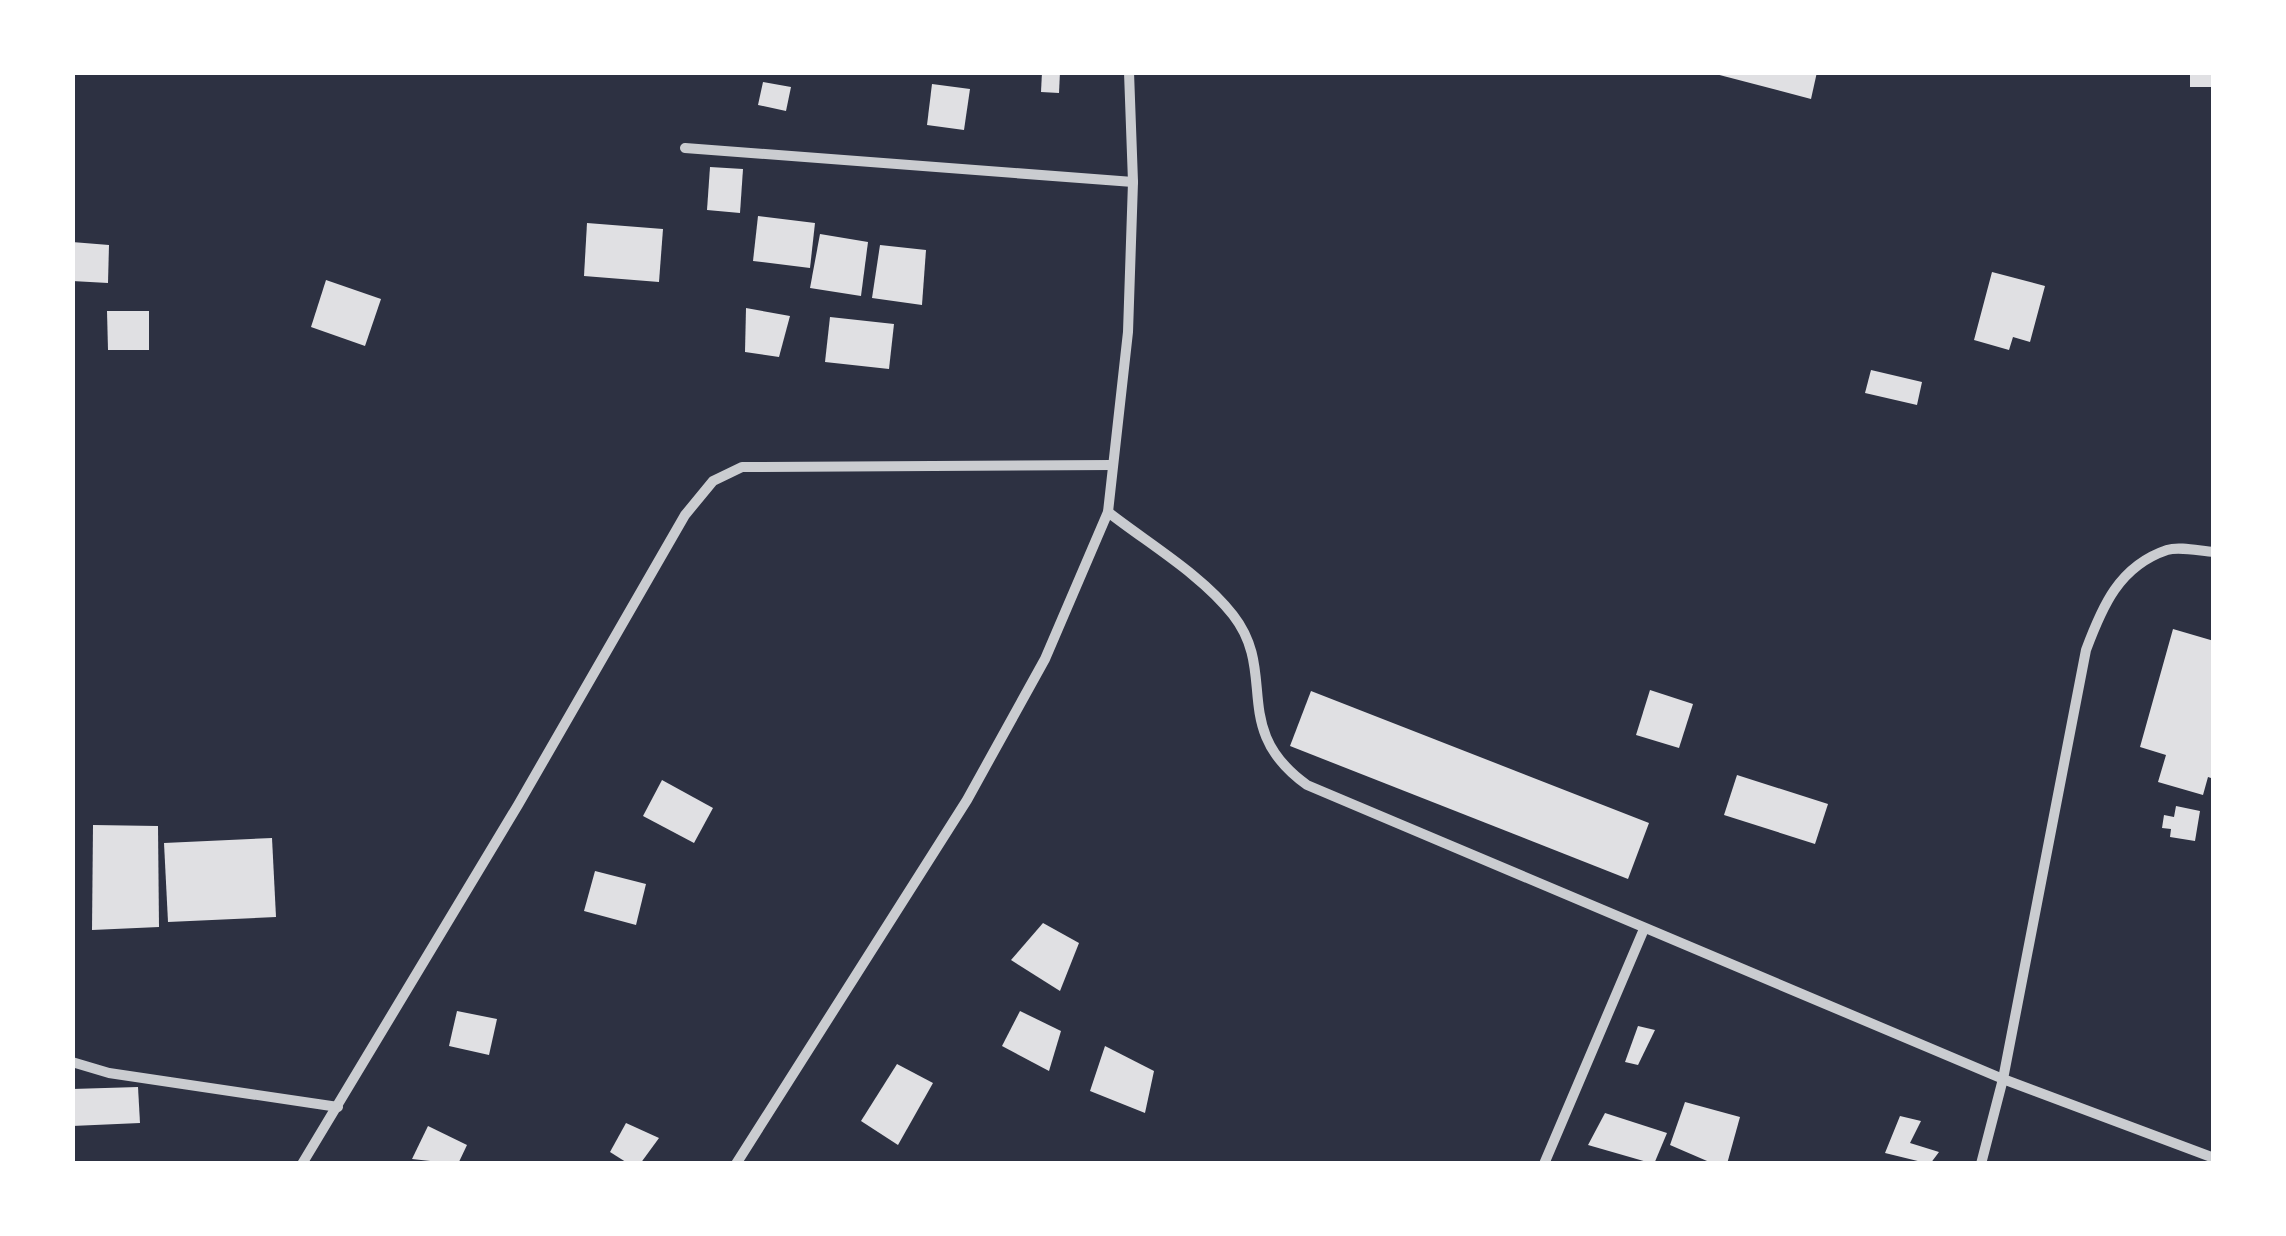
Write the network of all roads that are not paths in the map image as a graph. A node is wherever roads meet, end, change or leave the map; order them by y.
1 (1128, 72) edge
2 (685, 148) dead end
3 (1133, 182) junction
4 (1113, 466) junction
5 (1108, 512) junction
6 (2214, 552) edge
7 (1644, 929) junction
8 (72, 1062) edge
9 (2003, 1078) junction
10 (338, 1107) junction
11 (2214, 1158) edge
12 (302, 1164) edge
13 (736, 1164) edge
14 (1544, 1164) edge
15 (1981, 1164) edge

1 - 3 street
2 - 3 street
3 - 4 street
4 - 5 street
4 - 10 street
5 - 7 street
5 - 13 street
6 - 9 street
7 - 9 street
7 - 14 street
8 - 10 street
9 - 11 street
9 - 15 street
10 - 12 street

